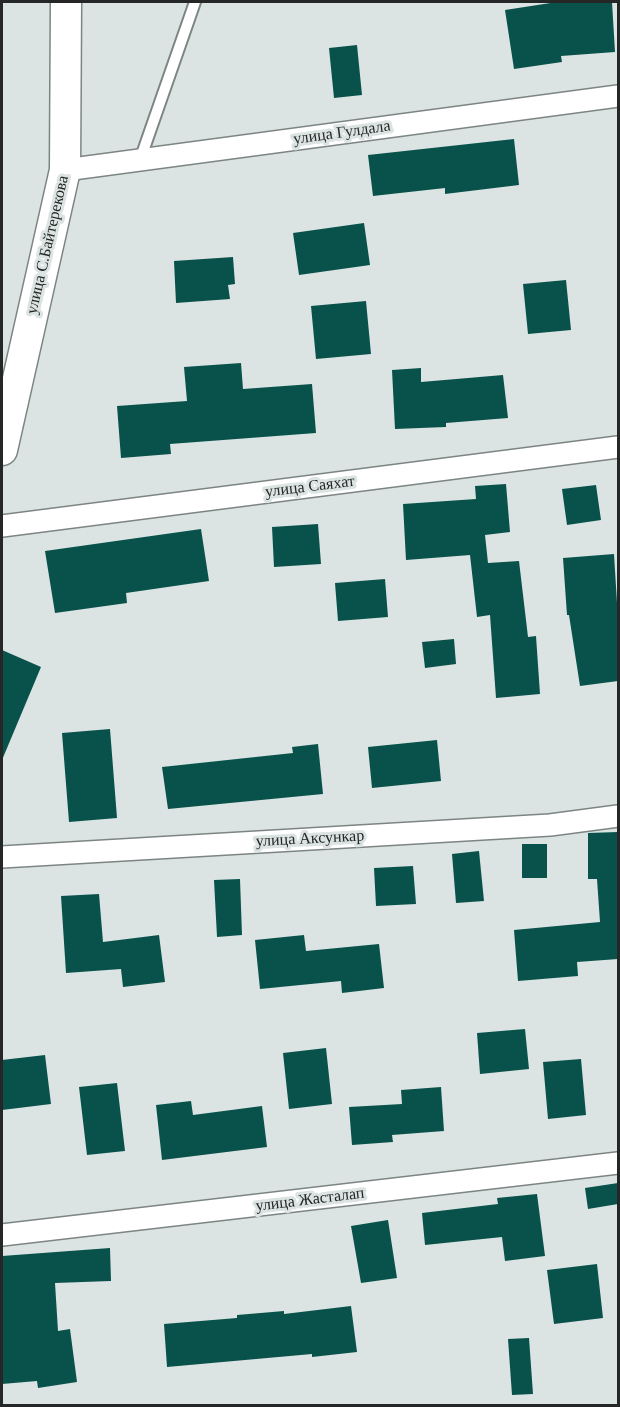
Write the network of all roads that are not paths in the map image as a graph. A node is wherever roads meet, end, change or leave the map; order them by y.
1 (66, 2) edge
2 (195, 2) edge
3 (618, 96) edge
4 (140, 160) junction
5 (65, 170) junction
6 (618, 447) edge
7 (2, 450) edge
8 (2, 526) edge
9 (618, 816) edge
10 (2, 857) edge
11 (618, 1163) edge
12 (2, 1235) edge

1 - 5 main road, улица С.Байтерекова
2 - 4 lane
3 - 4 street, улица Гулдала
4 - 5 street, улица Гулдала
5 - 7 main road, улица С.Байтерекова
6 - 8 street, улица Саяхат
9 - 10 street, улица Аксункар
11 - 12 street, улица Жасталап

